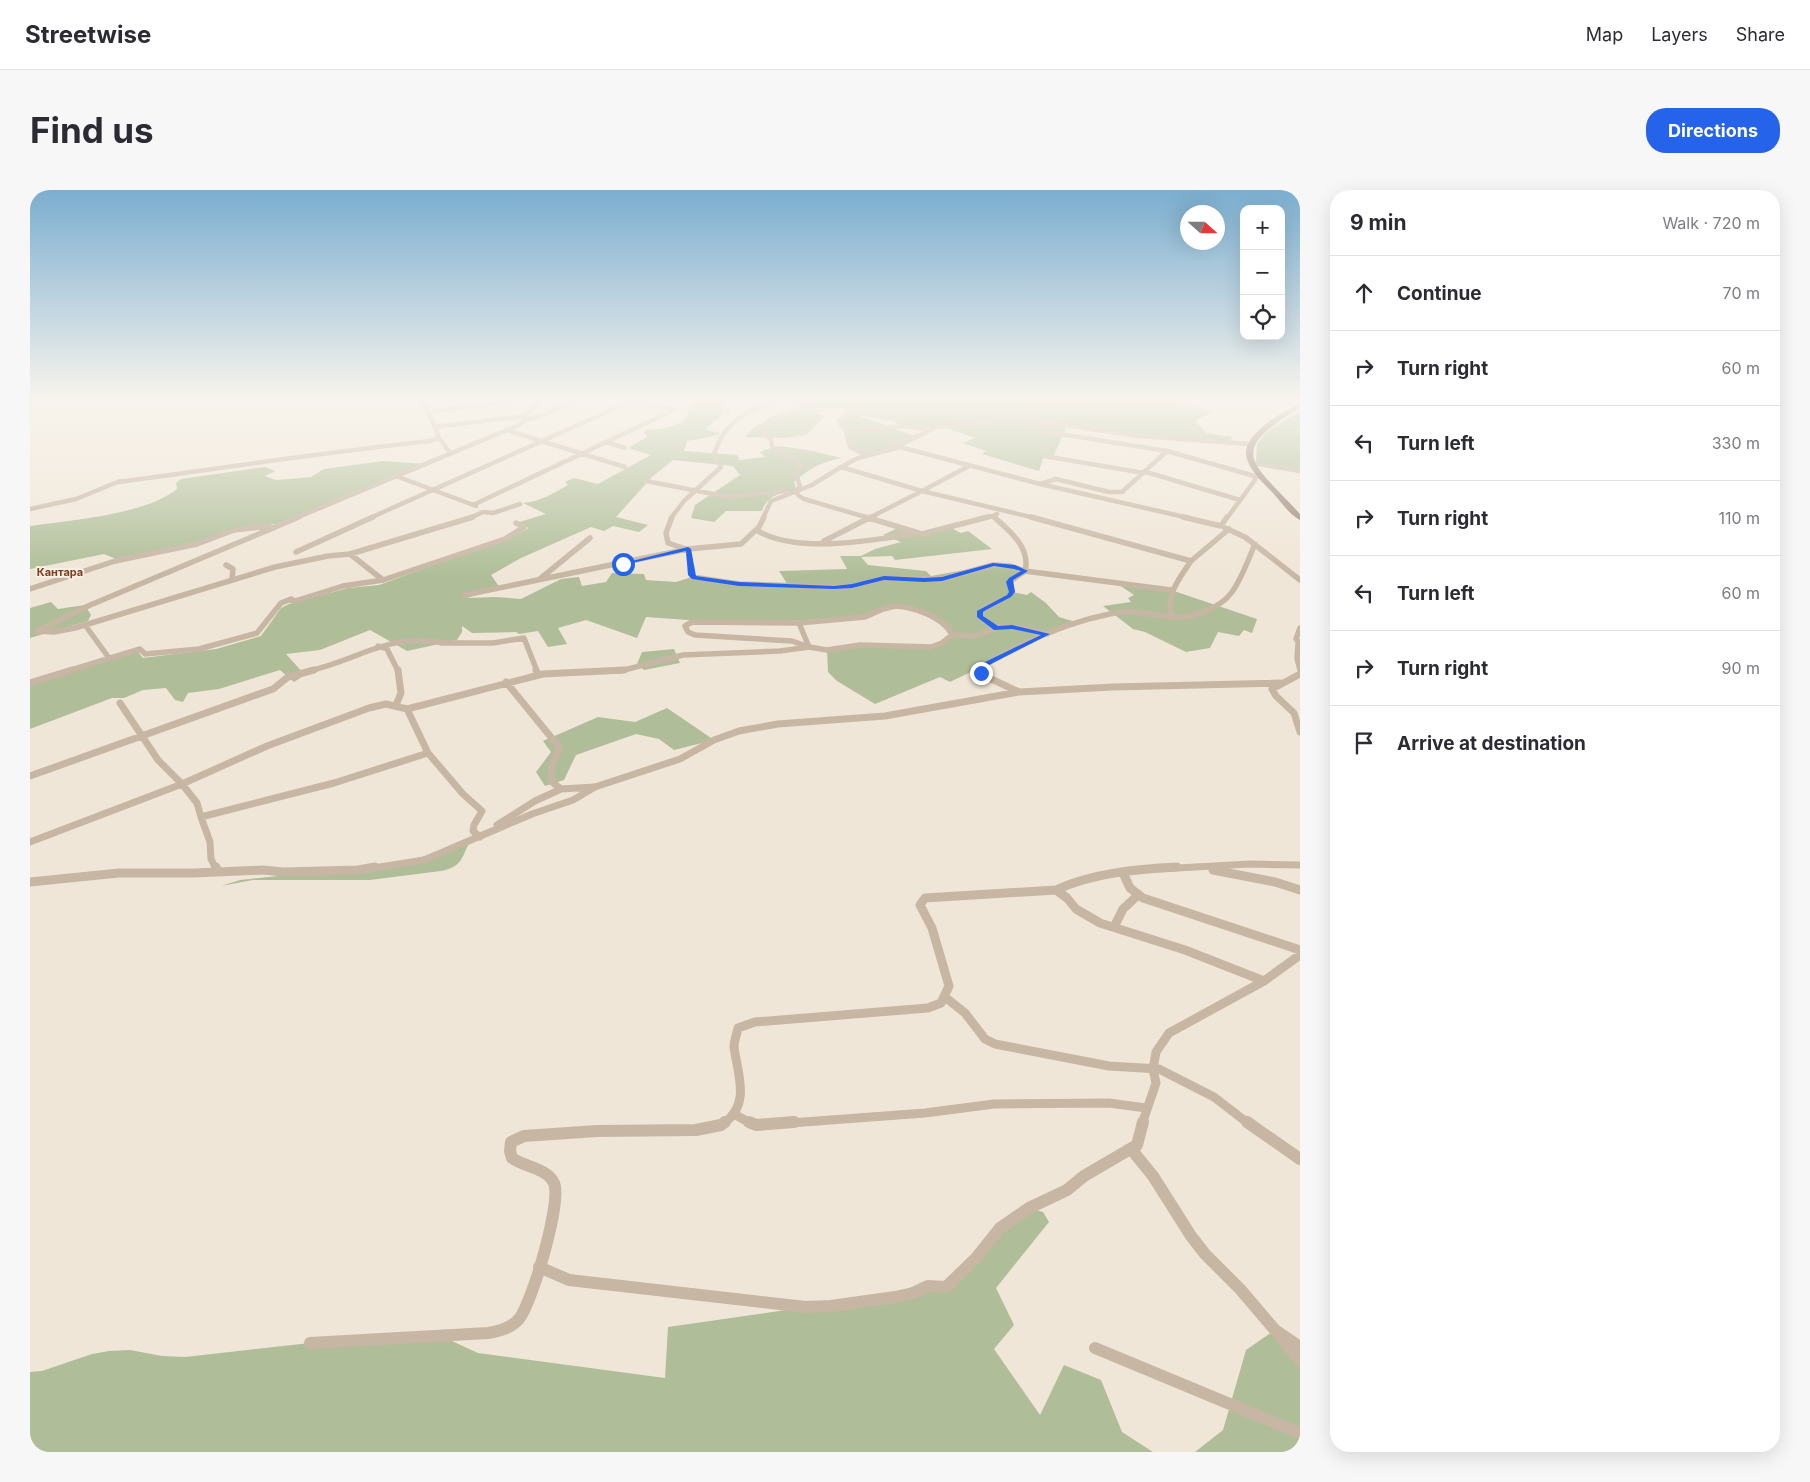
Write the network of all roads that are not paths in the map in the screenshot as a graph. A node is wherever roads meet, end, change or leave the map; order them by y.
1 (288, 458) edge
2 (439, 458) edge
3 (504, 458) edge
4 (573, 458) edge
5 (594, 458) edge
6 (715, 458) edge
7 (790, 458) edge
8 (860, 458) edge
9 (940, 458) edge
10 (1055, 458) edge
11 (1160, 458) edge
12 (1191, 458) edge
13 (1250, 458) edge
14 (1253, 463) junction
15 (841, 466) junction
16 (969, 466) junction
17 (625, 467) dead end
18 (1299, 472) edge
19 (1145, 473) junction
20 (396, 476) junction
21 (1254, 476) junction
22 (1263, 478) junction
23 (646, 481) dead end
24 (1040, 484) junction
25 (432, 490) junction
26 (693, 491) junction
27 (797, 491) junction
28 (922, 491) junction
29 (1240, 500) junction
30 (520, 504) dead end
31 (473, 505) junction
32 (30, 510) edge
33 (998, 510) junction
34 (483, 512) junction
35 (993, 516) junction
36 (869, 518) junction
37 (1300, 518) edge
38 (516, 523) dead end
39 (276, 526) junction
40 (1221, 526) junction
41 (1229, 529) junction
42 (756, 530) junction
43 (917, 534) junction
44 (590, 538) dead end
45 (823, 542) junction
46 (1255, 544) junction
47 (688, 549) junction
48 (296, 552) dead end
49 (350, 554) junction
50 (1191, 562) junction
51 (226, 565) dead end
52 (1025, 571) junction
53 (232, 580) junction
54 (383, 580) junction
55 (539, 580) junction
56 (1300, 580) edge
57 (30, 589) edge
58 (1171, 590) junction
59 (465, 595) dead end
60 (1171, 617) junction
61 (799, 623) junction
62 (85, 625) junction
63 (996, 628) junction
64 (1300, 628) edge
65 (1047, 634) junction
66 (952, 635) junction
67 (445, 643) junction
68 (1299, 644) edge
69 (809, 646) junction
70 (373, 647) junction
71 (387, 649) junction
72 (108, 658) junction
73 (1300, 670) edge
74 (538, 674) junction
75 (1300, 674) edge
76 (30, 682) edge
77 (506, 682) junction
78 (1280, 683) junction
79 (1018, 692) junction
80 (120, 702) dead end
81 (396, 705) junction
82 (407, 708) junction
83 (1300, 732) edge
84 (142, 735) junction
85 (428, 752) junction
86 (30, 776) edge
87 (182, 784) junction
88 (595, 787) junction
89 (561, 789) junction
90 (201, 817) junction
91 (492, 832) junction
92 (480, 837) junction
93 (30, 842) edge
94 (1300, 865) edge
95 (1204, 868) junction
96 (218, 872) junction
97 (1123, 873) junction
98 (30, 882) edge
99 (1056, 890) junction
100 (1300, 890) edge
101 (1138, 895) junction
102 (1114, 927) junction
103 (1300, 950) edge
104 (1300, 955) edge
105 (1264, 981) junction
106 (945, 997) junction
107 (1153, 1069) junction
108 (1146, 1108) junction
109 (734, 1114) junction
110 (1131, 1149) junction
111 (1300, 1159) edge
112 (539, 1267) junction
113 (1275, 1330) junction
114 (310, 1343) dead end
115 (1300, 1346) edge
116 (1095, 1348) dead end
117 (1300, 1362) edge
118 (1300, 1434) edge

1 - 32 street
2 - 20 street
3 - 25 street
4 - 31 street
5 - 17 street
6 - 26 street
7 - 27 street
8 - 15 street
9 - 16 street
10 - 19 street
11 - 19 street
12 - 21 street
13 - 14 street
14 - 18 street
14 - 22 street
15 - 27 street
15 - 28 street
16 - 24 street
16 - 28 street
19 - 24 street
19 - 29 street
20 - 25 street
20 - 39 street
21 - 22 street
21 - 29 street
22 - 37 street
23 - 26 street
24 - 40 street
25 - 31 street
25 - 48 street
26 - 27 street
26 - 47 street
27 - 36 street
27 - 42 street
28 - 33 street
28 - 36 street
29 - 40 street
30 - 34 street
31 - 34 street
33 - 35 street
33 - 50 street
34 - 49 street
35 - 43 street
35 - 52 street
36 - 43 street
36 - 45 street
38 - 54 street
39 - 57 street
39 - 62 street
40 - 41 street
41 - 46 street
41 - 50 street
42 - 45 street
42 - 47 street
43 - 45 street
44 - 55 street
46 - 56 street
46 - 60 street
47 - 52 street
47 - 55 street
49 - 53 street
49 - 54 street
50 - 58 street
51 - 53 street
52 - 58 street
52 - 63 street
53 - 62 street
54 - 72 street
55 - 59 street
58 - 60 street
60 - 65 street
61 - 66 street
61 - 69 street
61 - 69 street
62 - 72 street
63 - 65 street
63 - 66 street
64 - 68 street
65 - 79 street
66 - 69 street
67 - 70 street
67 - 71 street
67 - 74 street
68 - 73 street
69 - 74 street
70 - 71 street
70 - 84 street
71 - 81 street
72 - 76 street
74 - 77 street
75 - 78 street
77 - 82 street
77 - 89 street
78 - 79 street
78 - 83 street
79 - 88 street
80 - 84 street
81 - 82 street
81 - 87 street
82 - 85 street
84 - 86 street
84 - 87 street
85 - 90 street
85 - 92 street
87 - 90 street
87 - 93 street
88 - 89 street
88 - 91 street
89 - 91 street
90 - 96 street
91 - 92 street
92 - 96 street
94 - 95 street
95 - 97 street
95 - 100 street
96 - 98 street
97 - 99 street
97 - 101 street
99 - 102 street
99 - 106 street
101 - 102 street
101 - 103 street
102 - 105 street
104 - 105 street
105 - 107 street
106 - 107 street
106 - 109 street
107 - 108 street
107 - 111 street
108 - 109 street
108 - 110 street
109 - 112 street
110 - 112 street
110 - 113 street
112 - 114 street
113 - 115 street
113 - 117 street
116 - 118 street

